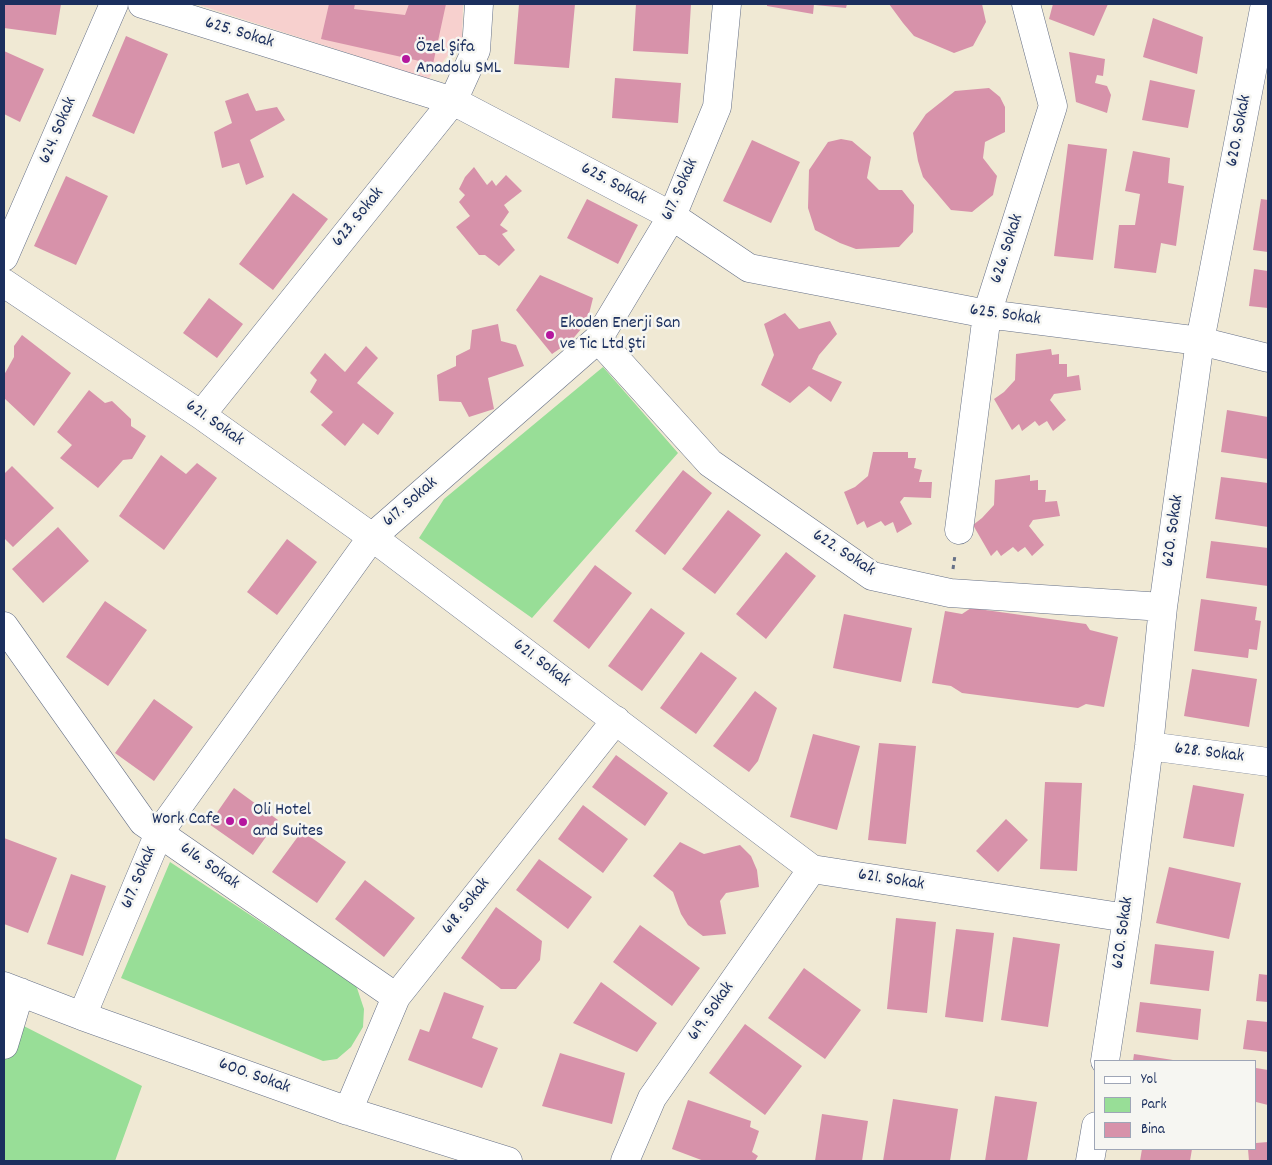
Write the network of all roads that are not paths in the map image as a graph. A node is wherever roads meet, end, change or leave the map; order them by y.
1 (114, 4) edge
2 (142, 4) edge
3 (479, 4) edge
4 (727, 4) edge
5 (1026, 4) edge
6 (1264, 4) edge
7 (453, 101) junction
8 (672, 216) junction
9 (4, 257) edge
10 (4, 283) edge
11 (987, 314) junction
12 (598, 338) junction
13 (1200, 341) junction
14 (1268, 358) edge
15 (201, 414) junction
16 (959, 530) road end
17 (372, 537) junction
18 (1163, 607) junction
19 (4, 626) edge
20 (13, 651) edge
21 (616, 720) junction
22 (1149, 746) junction
23 (1268, 762) edge
24 (159, 833) junction
25 (812, 869) junction
26 (1127, 918) junction
27 (12, 989) edge
28 (396, 997) junction
29 (82, 1016) junction
30 (4, 1045) edge
31 (1105, 1060) edge
32 (348, 1111) junction
33 (1094, 1138) edge
34 (508, 1161) edge
35 (625, 1161) edge
36 (1090, 1161) edge

1 - 9 street, 624. Sokak
2 - 7 street, 625. Sokak
3 - 7 street, 623. Sokak
4 - 8 street, 617. Sokak
5 - 11 street, 626. Sokak
6 - 13 street, 620. Sokak
7 - 8 street, 625. Sokak
7 - 15 street, 623. Sokak
8 - 11 street, 625. Sokak
8 - 12 street, 617. Sokak
10 - 15 street, 621. Sokak
11 - 13 street, 625. Sokak
11 - 16 street, 626. Sokak
12 - 17 street, 617. Sokak
12 - 18 street, 622. Sokak
13 - 14 street, 625. Sokak
13 - 18 street, 620. Sokak
15 - 17 street, 621. Sokak
17 - 21 street, 621. Sokak
17 - 24 street, 617. Sokak
18 - 22 street, 620. Sokak
19 - 20 street, 616. Sokak
20 - 24 street, 616. Sokak
21 - 25 street, 621. Sokak
21 - 28 street, 618. Sokak
22 - 23 street, 628. Sokak
22 - 26 street, 620. Sokak
24 - 28 street, 616. Sokak
24 - 29 street, 617. Sokak
25 - 26 street, 621. Sokak
25 - 35 street, 619. Sokak
26 - 31 street, 620. Sokak
27 - 29 street, 600. Sokak
27 - 30 street
28 - 32 street, 618. Sokak
29 - 32 street, 600. Sokak
32 - 34 street, 600. Sokak
33 - 36 street

